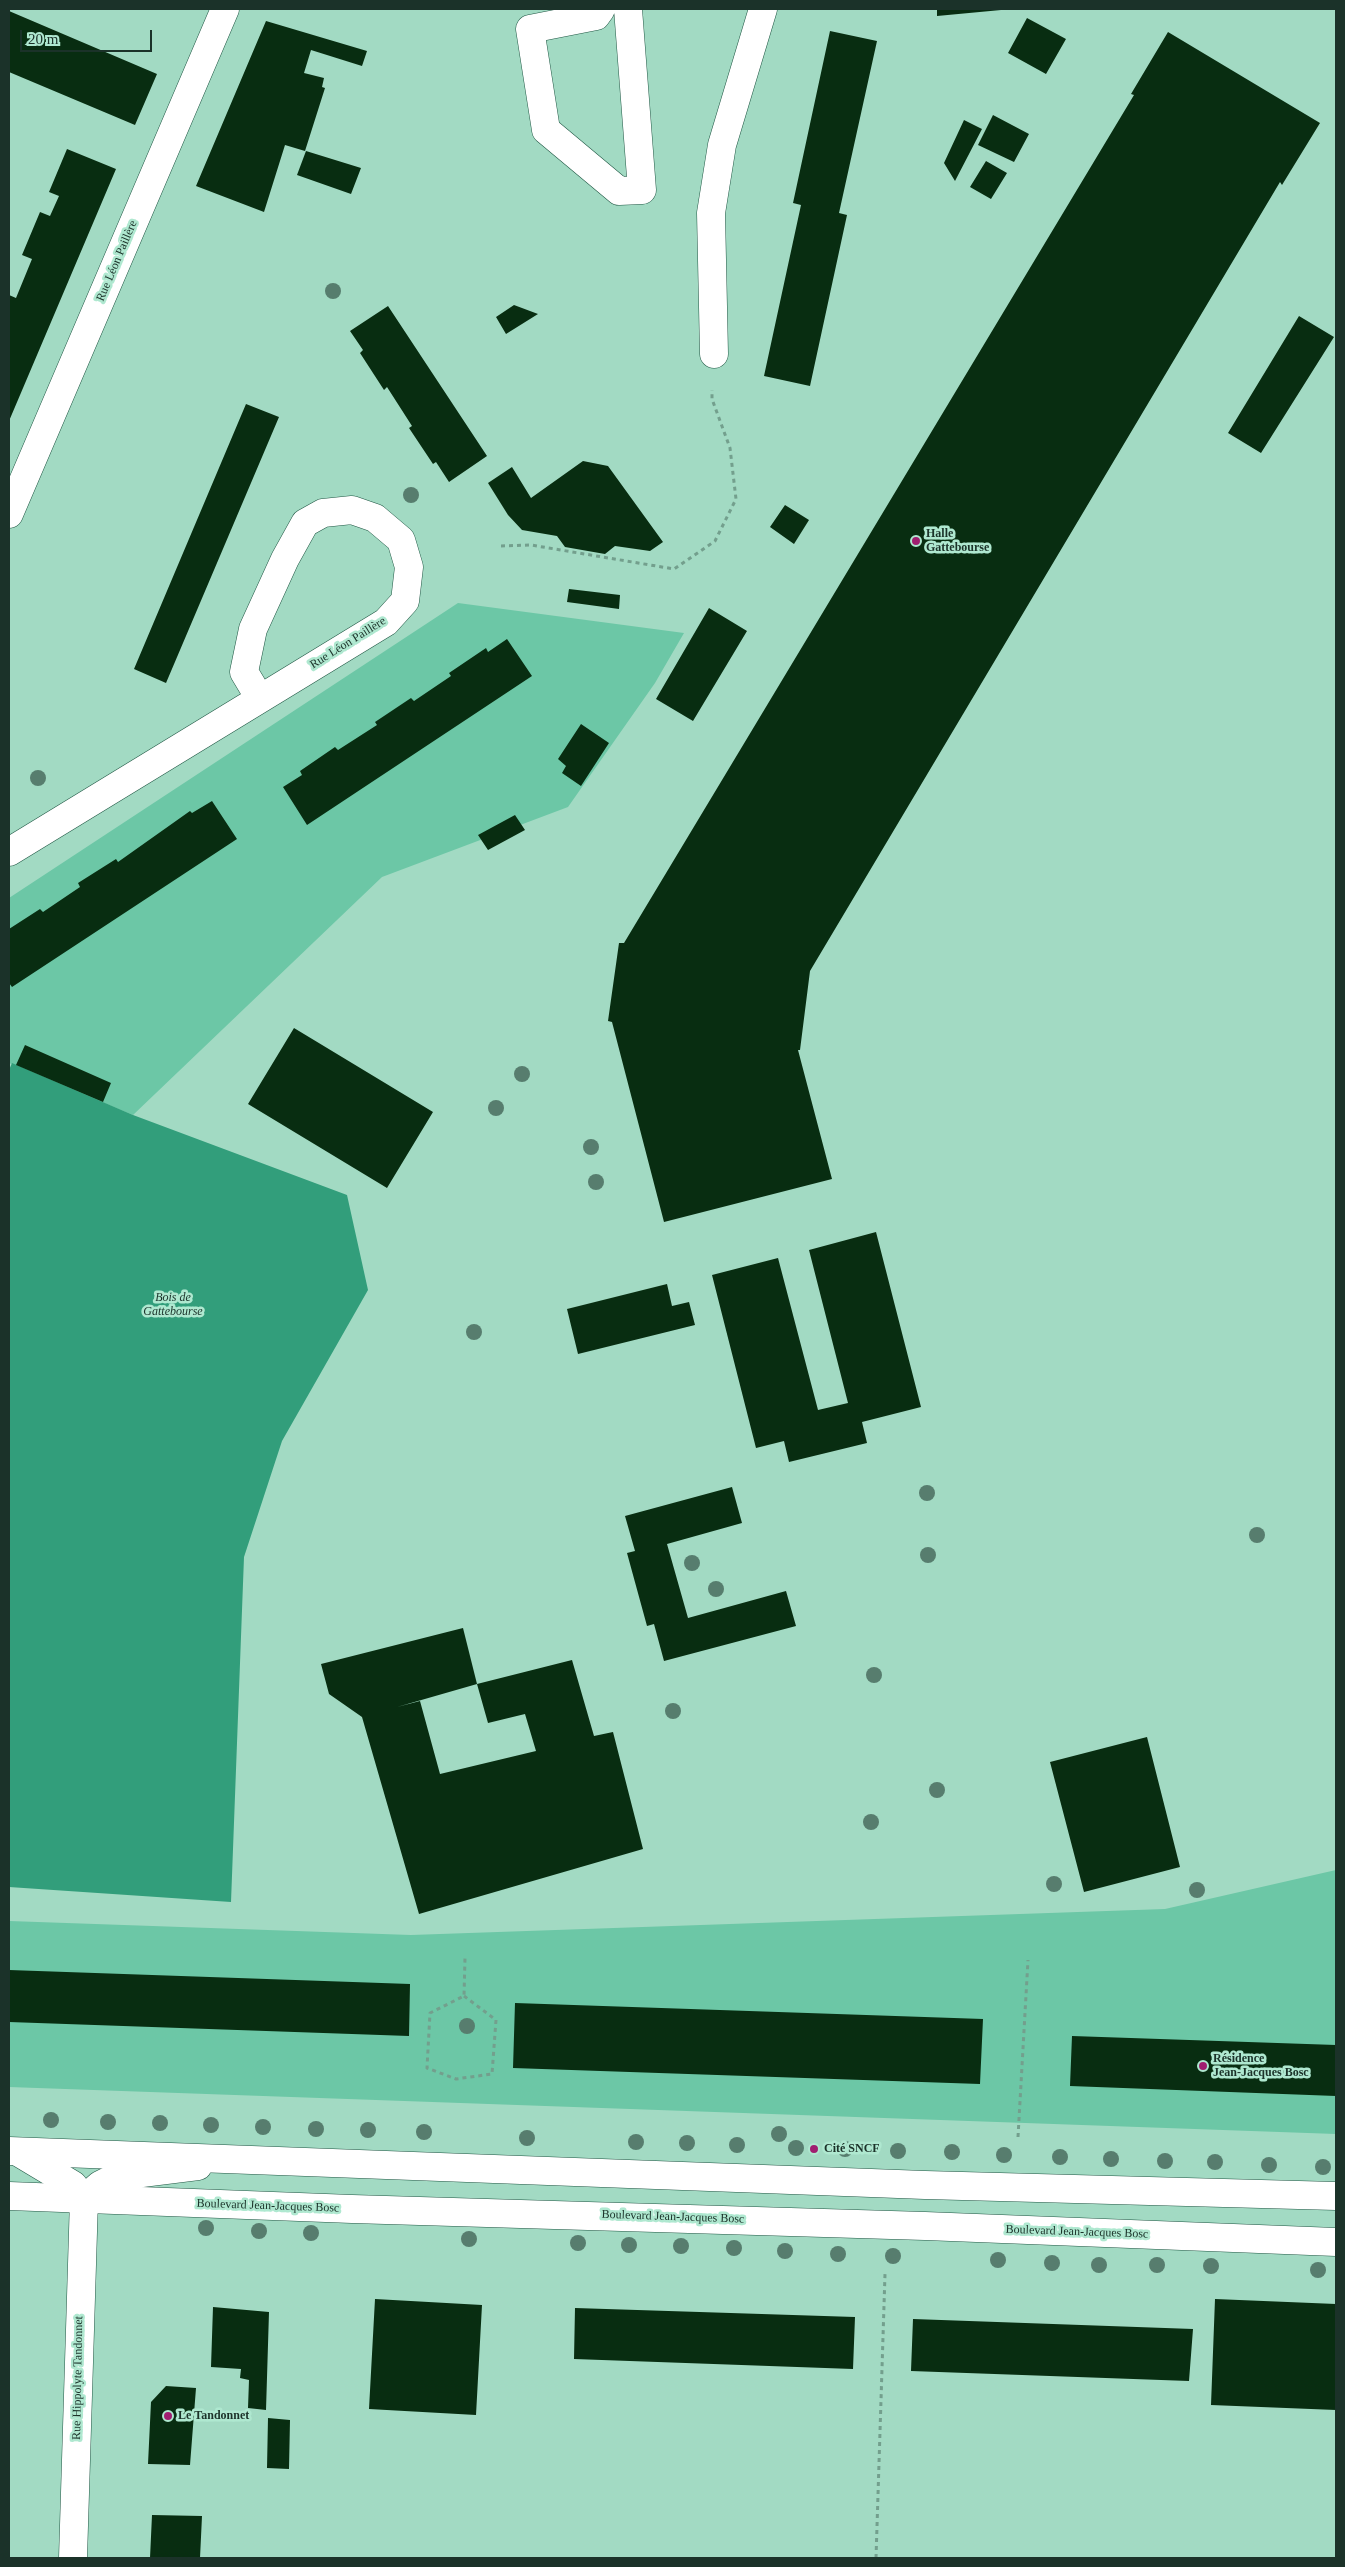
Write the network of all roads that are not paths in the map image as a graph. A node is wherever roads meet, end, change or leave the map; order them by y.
1 (225, 9) edge
2 (600, 9) edge
3 (628, 9) edge
4 (763, 9) edge
5 (714, 354) road end
6 (9, 514) edge
7 (259, 698) junction
8 (9, 852) edge
9 (13, 2152) edge
10 (256, 2160) junction
11 (9, 2196) edge
12 (1336, 2196) edge
13 (84, 2199) junction
14 (1336, 2242) edge
15 (74, 2558) edge

1 - 6 main road, Rue Léon Paillère
2 - 3 main road
4 - 5 main road
7 - 7 main road, Rue Léon Paillère
7 - 8 main road, Rue Léon Paillère
9 - 10 main road
9 - 13 main road
10 - 12 main road
10 - 13 main road
11 - 13 main road, Boulevard Jean-Jacques Bosc
13 - 14 main road, Boulevard Jean-Jacques Bosc
13 - 15 main road, Rue Hippolyte Tandonnet

